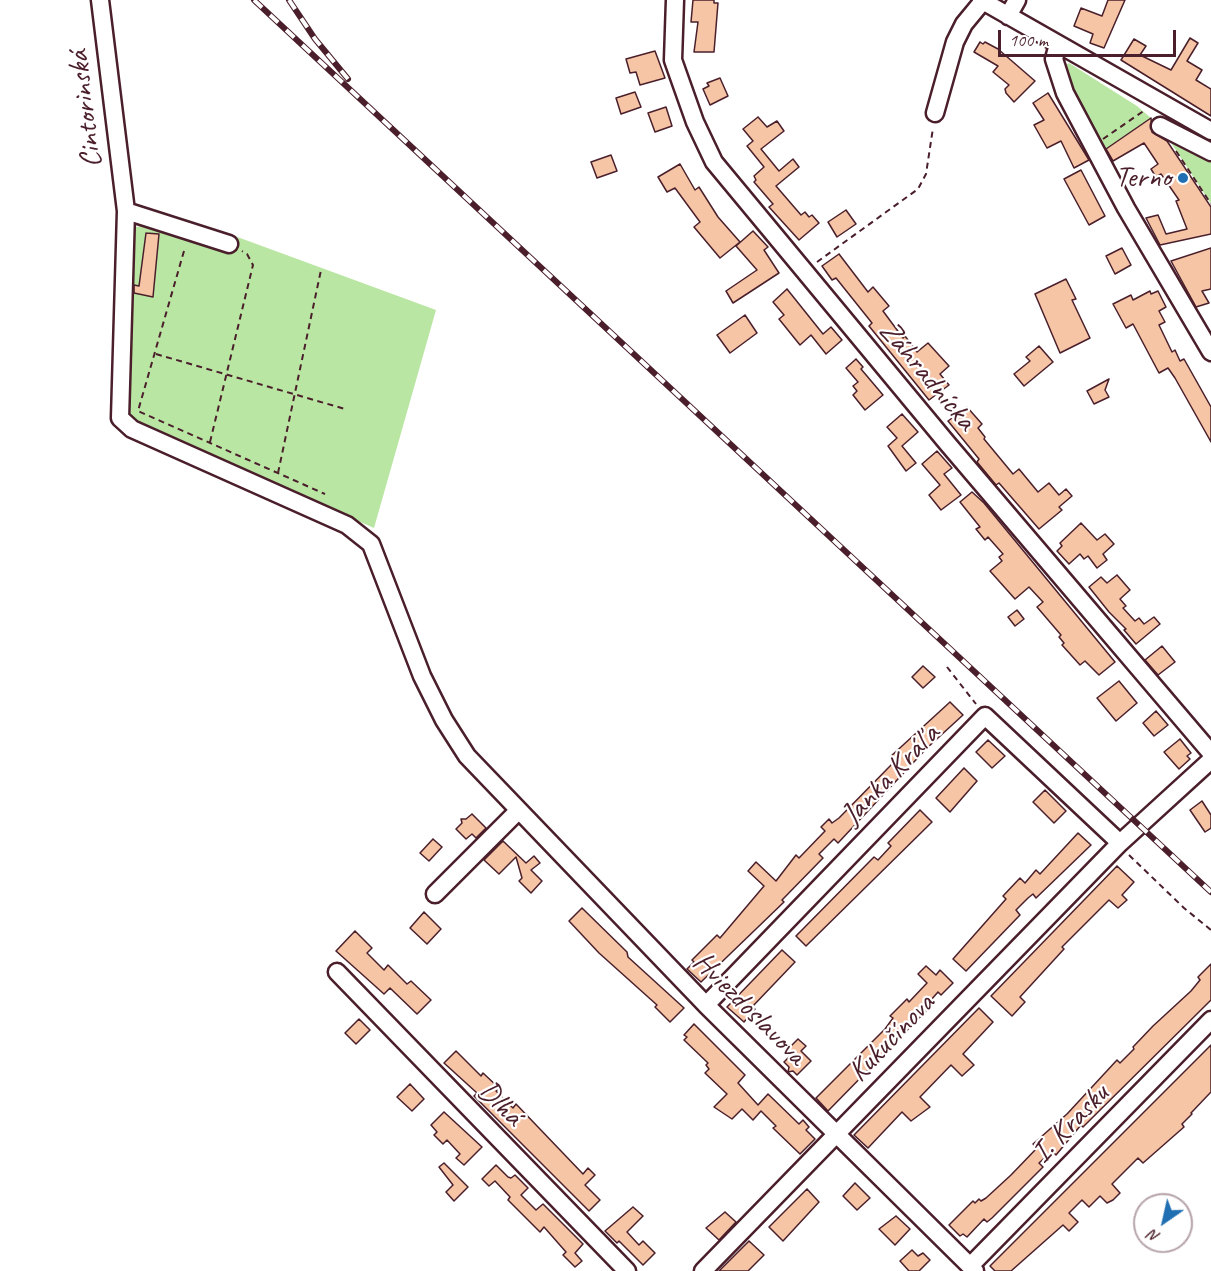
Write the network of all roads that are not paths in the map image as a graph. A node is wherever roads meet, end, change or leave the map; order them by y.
1 (100, 0) edge
2 (675, 0) edge
3 (1017, 0) edge
4 (992, 5) edge
5 (1058, 44) junction
6 (935, 113) road end
7 (1160, 126) dead end
8 (1211, 131) edge
9 (1211, 152) edge
10 (126, 211) junction
11 (229, 244) road end
12 (1211, 352) edge
13 (120, 418) joint
14 (1211, 753) edge
15 (1211, 760) edge
16 (518, 811) junction
17 (1120, 843) junction
18 (435, 894) dead end
19 (337, 972) dead end
20 (706, 1005) junction
21 (1211, 1020) edge
22 (836, 1133) junction
23 (973, 1268) edge
24 (627, 1271) edge
25 (703, 1271) edge

1 - 10 street, Cintorinská
2 - 14 street, Záhradnícka
3 - 4 street
4 - 5 street
4 - 6 street
5 - 8 street
5 - 12 street
7 - 9 street
10 - 11 street
10 - 13 street, Cintorinská
13 - 16 street, Hviezdoslavova
15 - 17 street, Kukučínova
16 - 18 street
16 - 20 street, Hviezdoslavova
17 - 20 street, Janka Kráľa
17 - 22 street, Kukučínova
19 - 24 street, Dlhá
20 - 22 street, Hviezdoslavova
21 - 23 street, I. Krasku
22 - 23 street, Hviezdoslavova
22 - 25 street, Kukučínova

